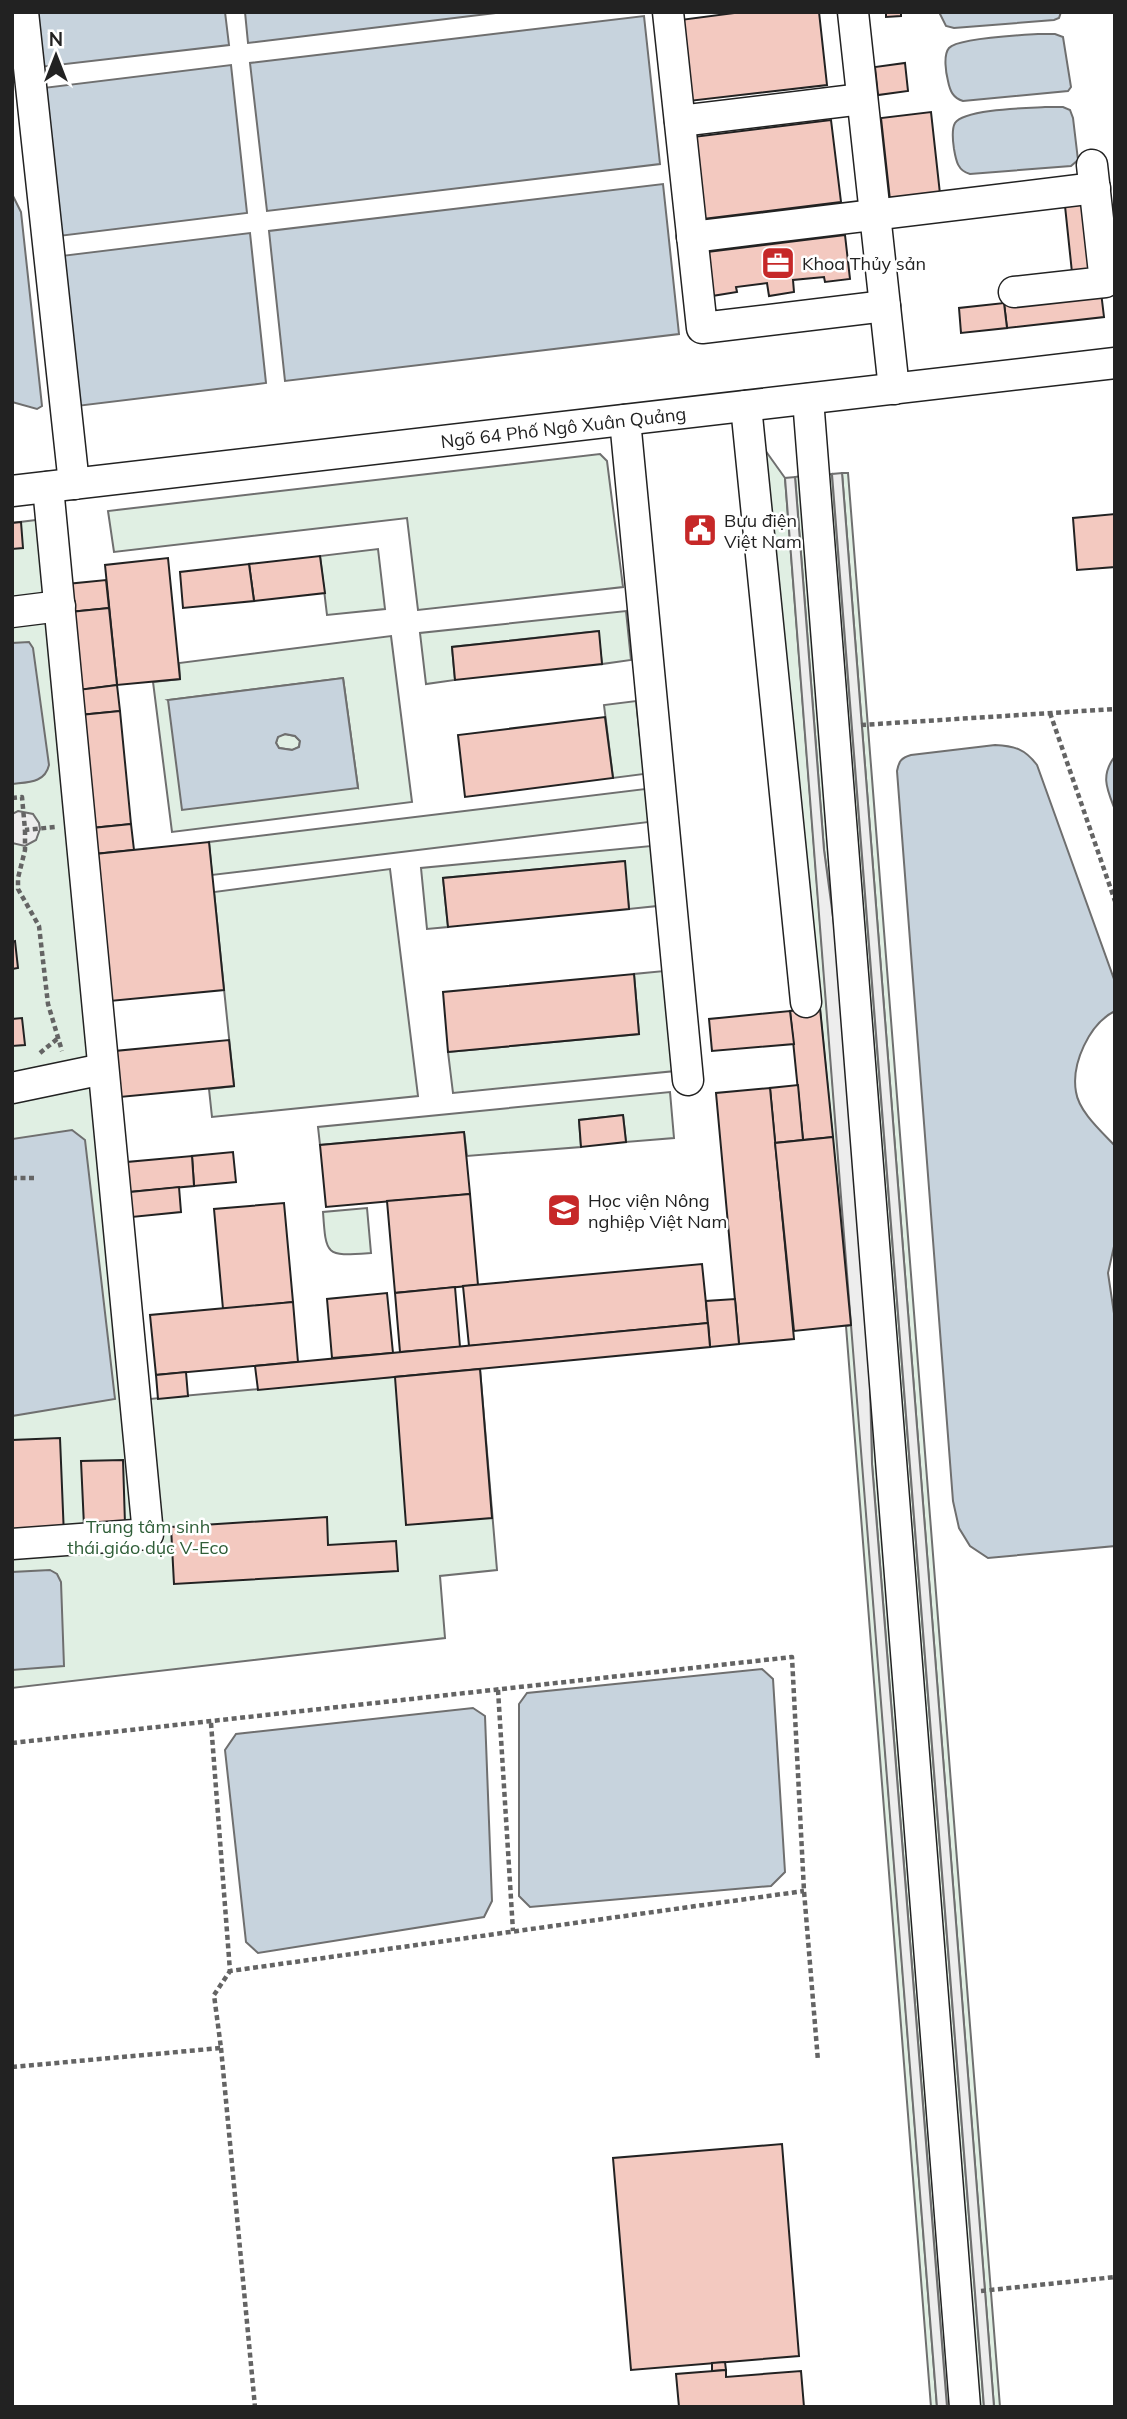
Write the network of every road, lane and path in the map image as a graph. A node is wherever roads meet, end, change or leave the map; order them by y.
1 (23, 12) edge
2 (668, 12) edge
3 (853, 12) edge
4 (862, 99) junction
5 (680, 121) junction
6 (875, 215) junction
7 (692, 237) junction
8 (1014, 292) dead end
9 (885, 306) junction
10 (1115, 363) edge
11 (894, 389) junction
12 (807, 399) junction
13 (746, 406) junction
14 (625, 420) junction
15 (61, 486) junction
16 (12, 491) edge
17 (60, 606) junction
18 (12, 612) edge
19 (1115, 709) edge
20 (1050, 713) junction
21 (857, 725) dead end
22 (12, 799) edge
23 (80, 824) junction
24 (25, 830) junction
25 (1105, 874) junction
26 (1115, 874) edge
27 (1115, 901) edge
28 (806, 1002) dead end
29 (103, 1069) junction
30 (71, 1075) junction
31 (688, 1080) dead end
32 (12, 1088) edge
33 (12, 1178) edge
34 (34, 1178) dead end
35 (12, 1544) edge
36 (498, 1690) junction
37 (211, 1723) junction
38 (12, 1743) edge
39 (804, 1891) junction
40 (513, 1931) junction
41 (230, 1970) junction
42 (221, 2048) junction
43 (818, 2061) dead end
44 (12, 2067) edge
45 (1115, 2277) edge
46 (980, 2291) dead end
47 (255, 2407) edge
48 (965, 2407) edge

1 - 15 street
2 - 5 street
3 - 4 street
4 - 5 street
4 - 6 street
5 - 7 street
6 - 7 street
6 - 8 street
6 - 9 street
7 - 9 street
9 - 11 street
10 - 11 street, Ngõ 64 Phố Ngô Xuân Quảng
11 - 12 street, Ngõ 64 Phố Ngô Xuân Quảng
12 - 13 street, Ngõ 64 Phố Ngô Xuân Quảng
12 - 48 street
13 - 14 street, Ngõ 64 Phố Ngô Xuân Quảng
13 - 28 street
14 - 15 street, Ngõ 64 Phố Ngô Xuân Quảng
14 - 31 street
15 - 16 street, Ngõ 64 Phố Ngô Xuân Quảng
15 - 17 street
17 - 18 street
17 - 23 street
19 - 20 path
20 - 21 path
20 - 25 path
22 - 24 path
23 - 24 path
23 - 29 street
24 - 30 path
25 - 26 path
25 - 27 path
29 - 30 street
29 - 35 street
30 - 32 street
33 - 34 path
36 - 37 path
36 - 39 path
36 - 40 path
37 - 38 path
37 - 41 path
39 - 40 path
39 - 43 path
40 - 41 path
41 - 42 path
42 - 44 path
42 - 47 path
45 - 46 path

